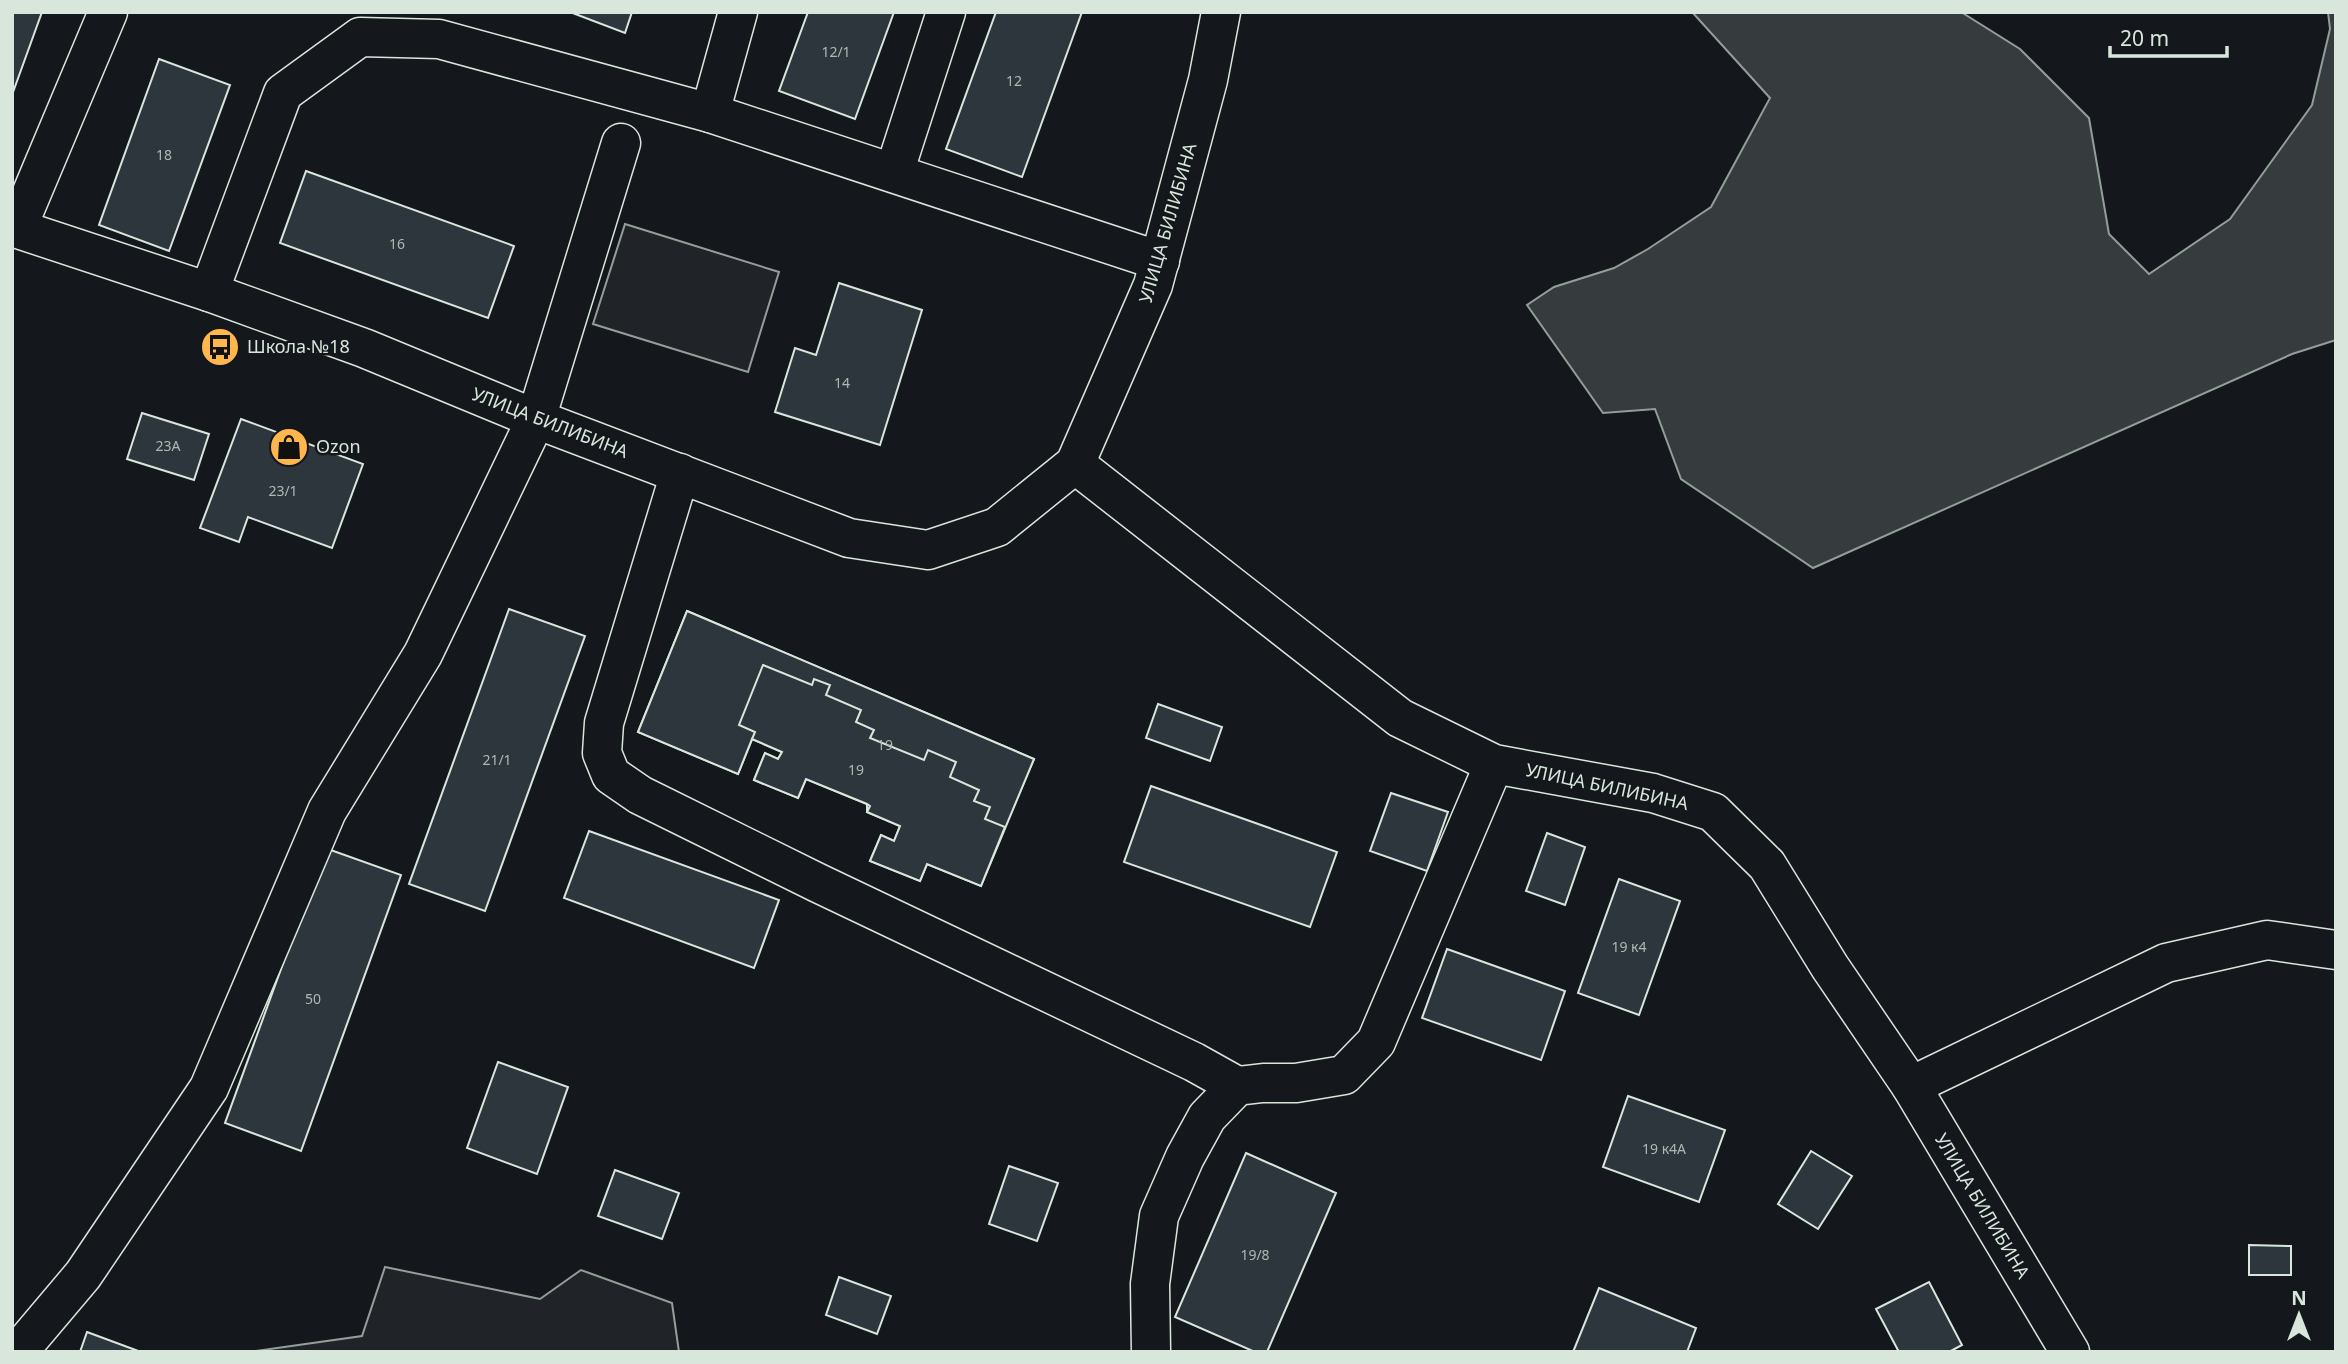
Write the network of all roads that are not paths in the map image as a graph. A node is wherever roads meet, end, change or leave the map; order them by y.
1 (108, 12) edge
2 (738, 12) edge
3 (946, 12) edge
4 (1221, 12) edge
5 (710, 113) junction
6 (621, 143) dead end
7 (894, 173) junction
8 (14, 228) edge
9 (1160, 261) junction
10 (209, 292) junction
11 (536, 419) junction
12 (1075, 464) junction
13 (680, 473) junction
14 (1494, 764) junction
15 (2336, 950) edge
16 (1237, 1086) junction
17 (1910, 1086) junction
18 (2060, 1349) edge
19 (18, 1352) edge
20 (1151, 1352) edge

1 - 8 street
2 - 5 street
3 - 7 street
4 - 9 street, УЛИЦА БИЛИБИНА
5 - 7 street
5 - 10 street
6 - 11 street
7 - 9 street
8 - 10 street, УЛИЦА БИЛИБИНА
9 - 12 street, УЛИЦА БИЛИБИНА
10 - 11 street, УЛИЦА БИЛИБИНА
11 - 13 street, УЛИЦА БИЛИБИНА
11 - 19 street
12 - 13 street, УЛИЦА БИЛИБИНА
12 - 14 street, УЛИЦА БИЛИБИНА
13 - 16 street
14 - 16 street
14 - 17 street, УЛИЦА БИЛИБИНА
15 - 17 street
16 - 20 street
17 - 18 street, УЛИЦА БИЛИБИНА

